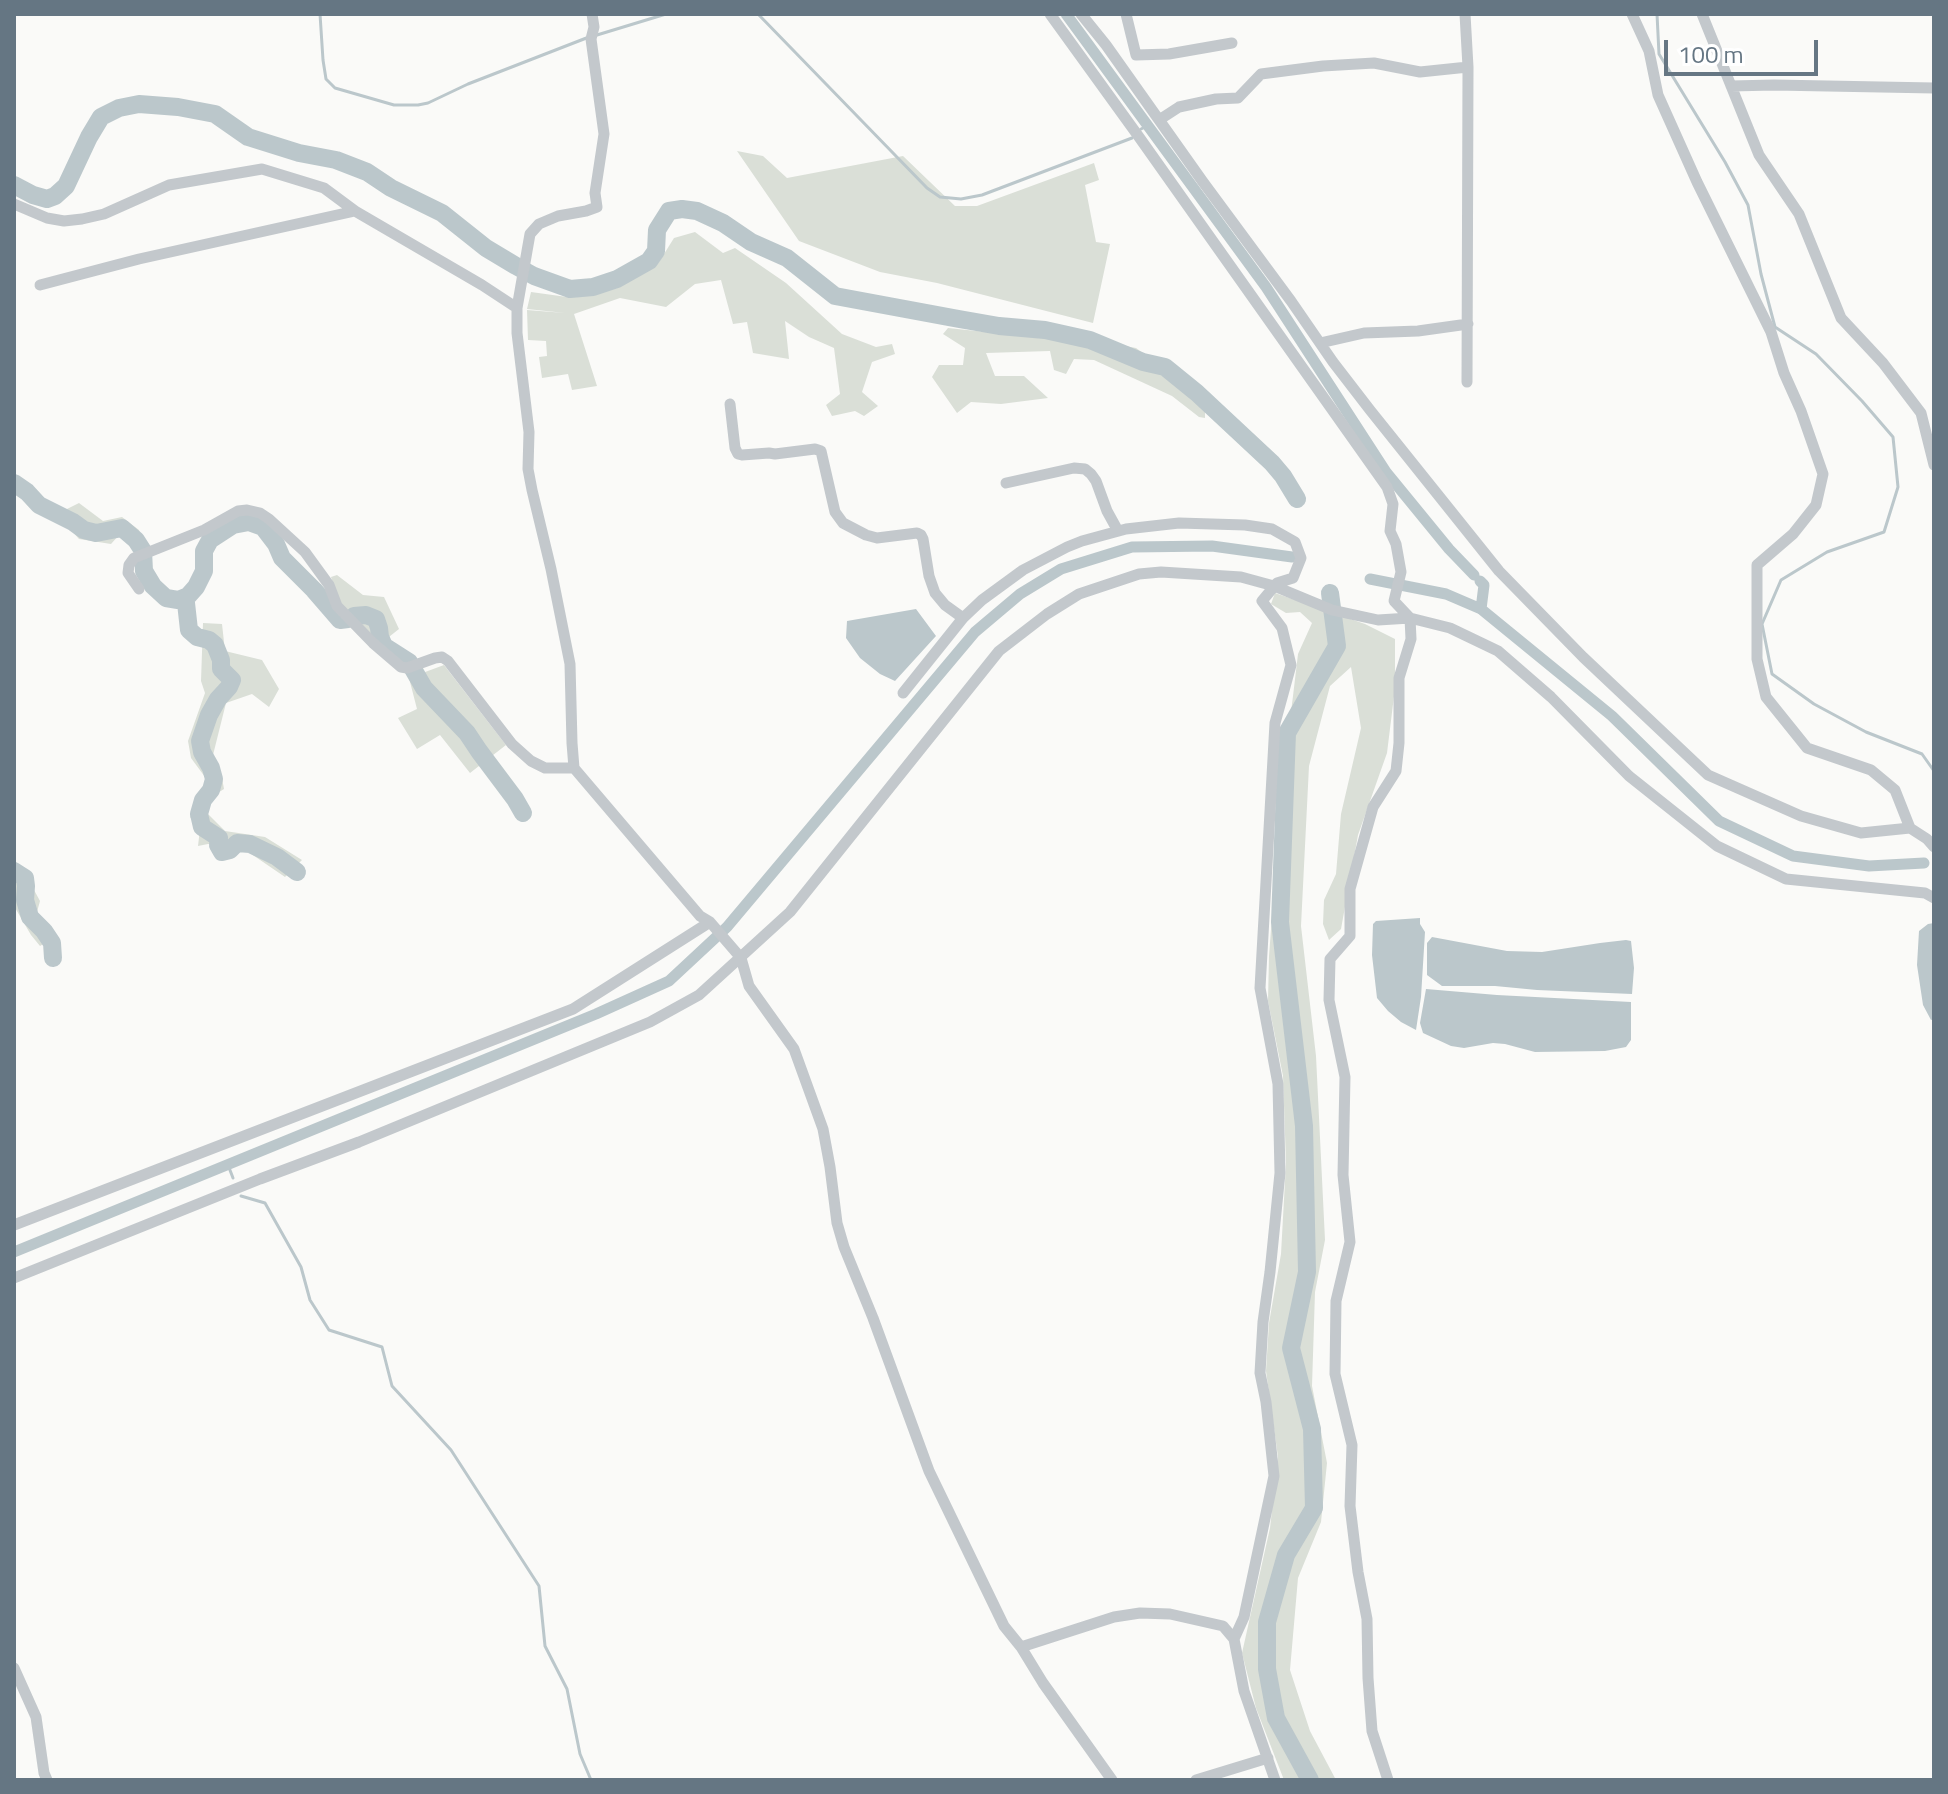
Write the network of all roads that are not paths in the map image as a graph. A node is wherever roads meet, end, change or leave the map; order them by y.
1 (592, 14) edge
2 (1050, 14) edge
3 (1081, 14) edge
4 (1126, 14) edge
5 (1465, 14) edge
6 (1632, 14) edge
7 (1702, 14) edge
8 (1232, 43) dead end
9 (1468, 67) junction
10 (1731, 86) junction
11 (1934, 88) edge
12 (1159, 120) junction
13 (14, 204) edge
14 (355, 211) junction
15 (40, 285) dead end
16 (517, 308) junction
17 (1468, 324) junction
18 (1320, 343) junction
19 (1467, 382) dead end
20 (730, 404) dead end
21 (1934, 465) edge
22 (1006, 483) dead end
23 (1118, 531) junction
24 (1274, 586) junction
25 (139, 589) dead end
26 (963, 618) junction
27 (1410, 618) junction
28 (903, 693) dead end
29 (574, 768) junction
30 (1910, 828) junction
31 (1934, 847) edge
32 (1934, 884) edge
33 (1929, 896) edge
34 (710, 922) junction
35 (738, 954) junction
36 (14, 1225) edge
37 (14, 1278) edge
38 (1234, 1639) junction
39 (1021, 1647) junction
40 (14, 1668) edge
41 (1268, 1758) junction
42 (47, 1780) edge
43 (1112, 1780) edge
44 (1196, 1780) edge
45 (1275, 1780) edge
46 (1388, 1780) edge

1 - 16 street
2 - 27 street
3 - 12 street
4 - 8 street
5 - 9 street
6 - 30 street
7 - 10 street
9 - 12 street
9 - 17 street
10 - 11 street
10 - 21 street
12 - 18 street
13 - 14 street
14 - 15 street
14 - 16 street
16 - 29 street
17 - 18 street
17 - 19 street
18 - 30 street
20 - 26 street
22 - 23 street
23 - 24 street
23 - 26 street
24 - 27 street
24 - 35 street
24 - 38 street
25 - 29 street
26 - 28 street
27 - 33 street
27 - 46 street
29 - 34 street
30 - 31 street
32 - 33 street
34 - 35 street
34 - 36 street
35 - 37 street
35 - 39 street
38 - 39 street
38 - 41 street
39 - 43 street
40 - 42 street
41 - 44 street
41 - 45 street

